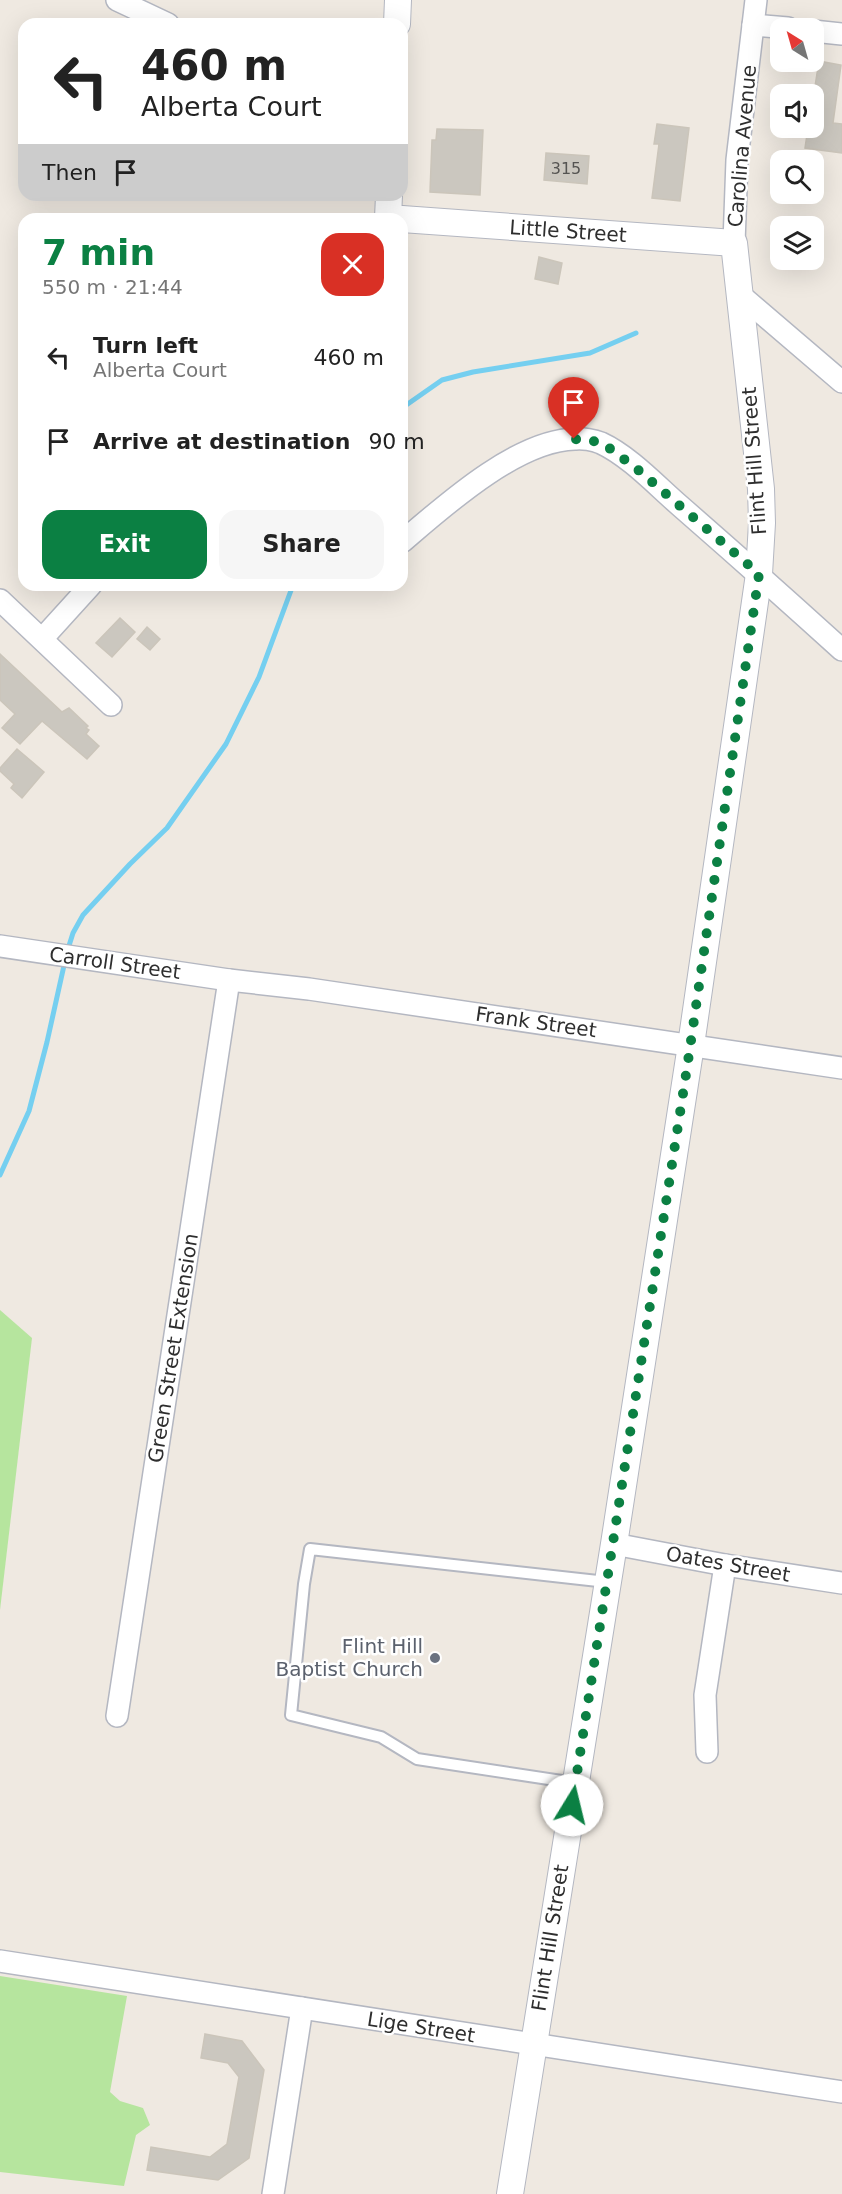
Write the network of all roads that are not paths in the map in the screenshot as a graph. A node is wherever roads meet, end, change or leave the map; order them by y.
1 (117, 0) edge
2 (398, 0) edge
3 (756, 0) edge
4 (155, 18) edge
5 (397, 18) edge
6 (753, 25) junction
7 (770, 26) edge
8 (824, 32) edge
9 (842, 34) edge
10 (408, 220) edge
11 (734, 243) junction
12 (738, 292) junction
13 (842, 382) edge
14 (408, 537) edge
15 (759, 574) junction
16 (86, 591) edge
17 (0, 600) edge
18 (42, 639) junction
19 (842, 650) edge
20 (111, 705) dead end
21 (0, 946) edge
22 (229, 980) junction
23 (691, 1045) junction
24 (842, 1068) edge
25 (614, 1544) junction
26 (724, 1565) junction
27 (608, 1582) junction
28 (842, 1582) edge
29 (117, 1716) dead end
30 (707, 1752) dead end
31 (575, 1783) junction
32 (0, 1961) edge
33 (302, 2008) junction
34 (533, 2044) junction
35 (842, 2092) edge
36 (273, 2194) edge
37 (510, 2194) edge

1 - 4 street
2 - 5 street
3 - 6 street, Carolina Avenue
6 - 7 street
6 - 11 street, Carolina Avenue
8 - 9 street
10 - 11 street, Little Street
11 - 12 street, Carolina Avenue
12 - 13 street
12 - 15 street, Flint Hill Street
14 - 15 street
15 - 19 street
15 - 23 street, Flint Hill Street
16 - 18 street
17 - 18 street
18 - 20 street
21 - 22 street, Carroll Street
22 - 23 street, Frank Street
22 - 29 street, Green Street Extension
23 - 24 street, Frank Street
23 - 25 street, Flint Hill Street
25 - 26 street, Oates Street
25 - 27 street, Flint Hill Street
26 - 28 street, Oates Street
26 - 30 street
27 - 31 street, Flint Hill Street
27 - 31 lane
31 - 34 street, Flint Hill Street
32 - 33 street, Lige Street
33 - 34 street, Lige Street
33 - 36 street
34 - 35 street, Lige Street
34 - 37 street, Flint Hill Street

